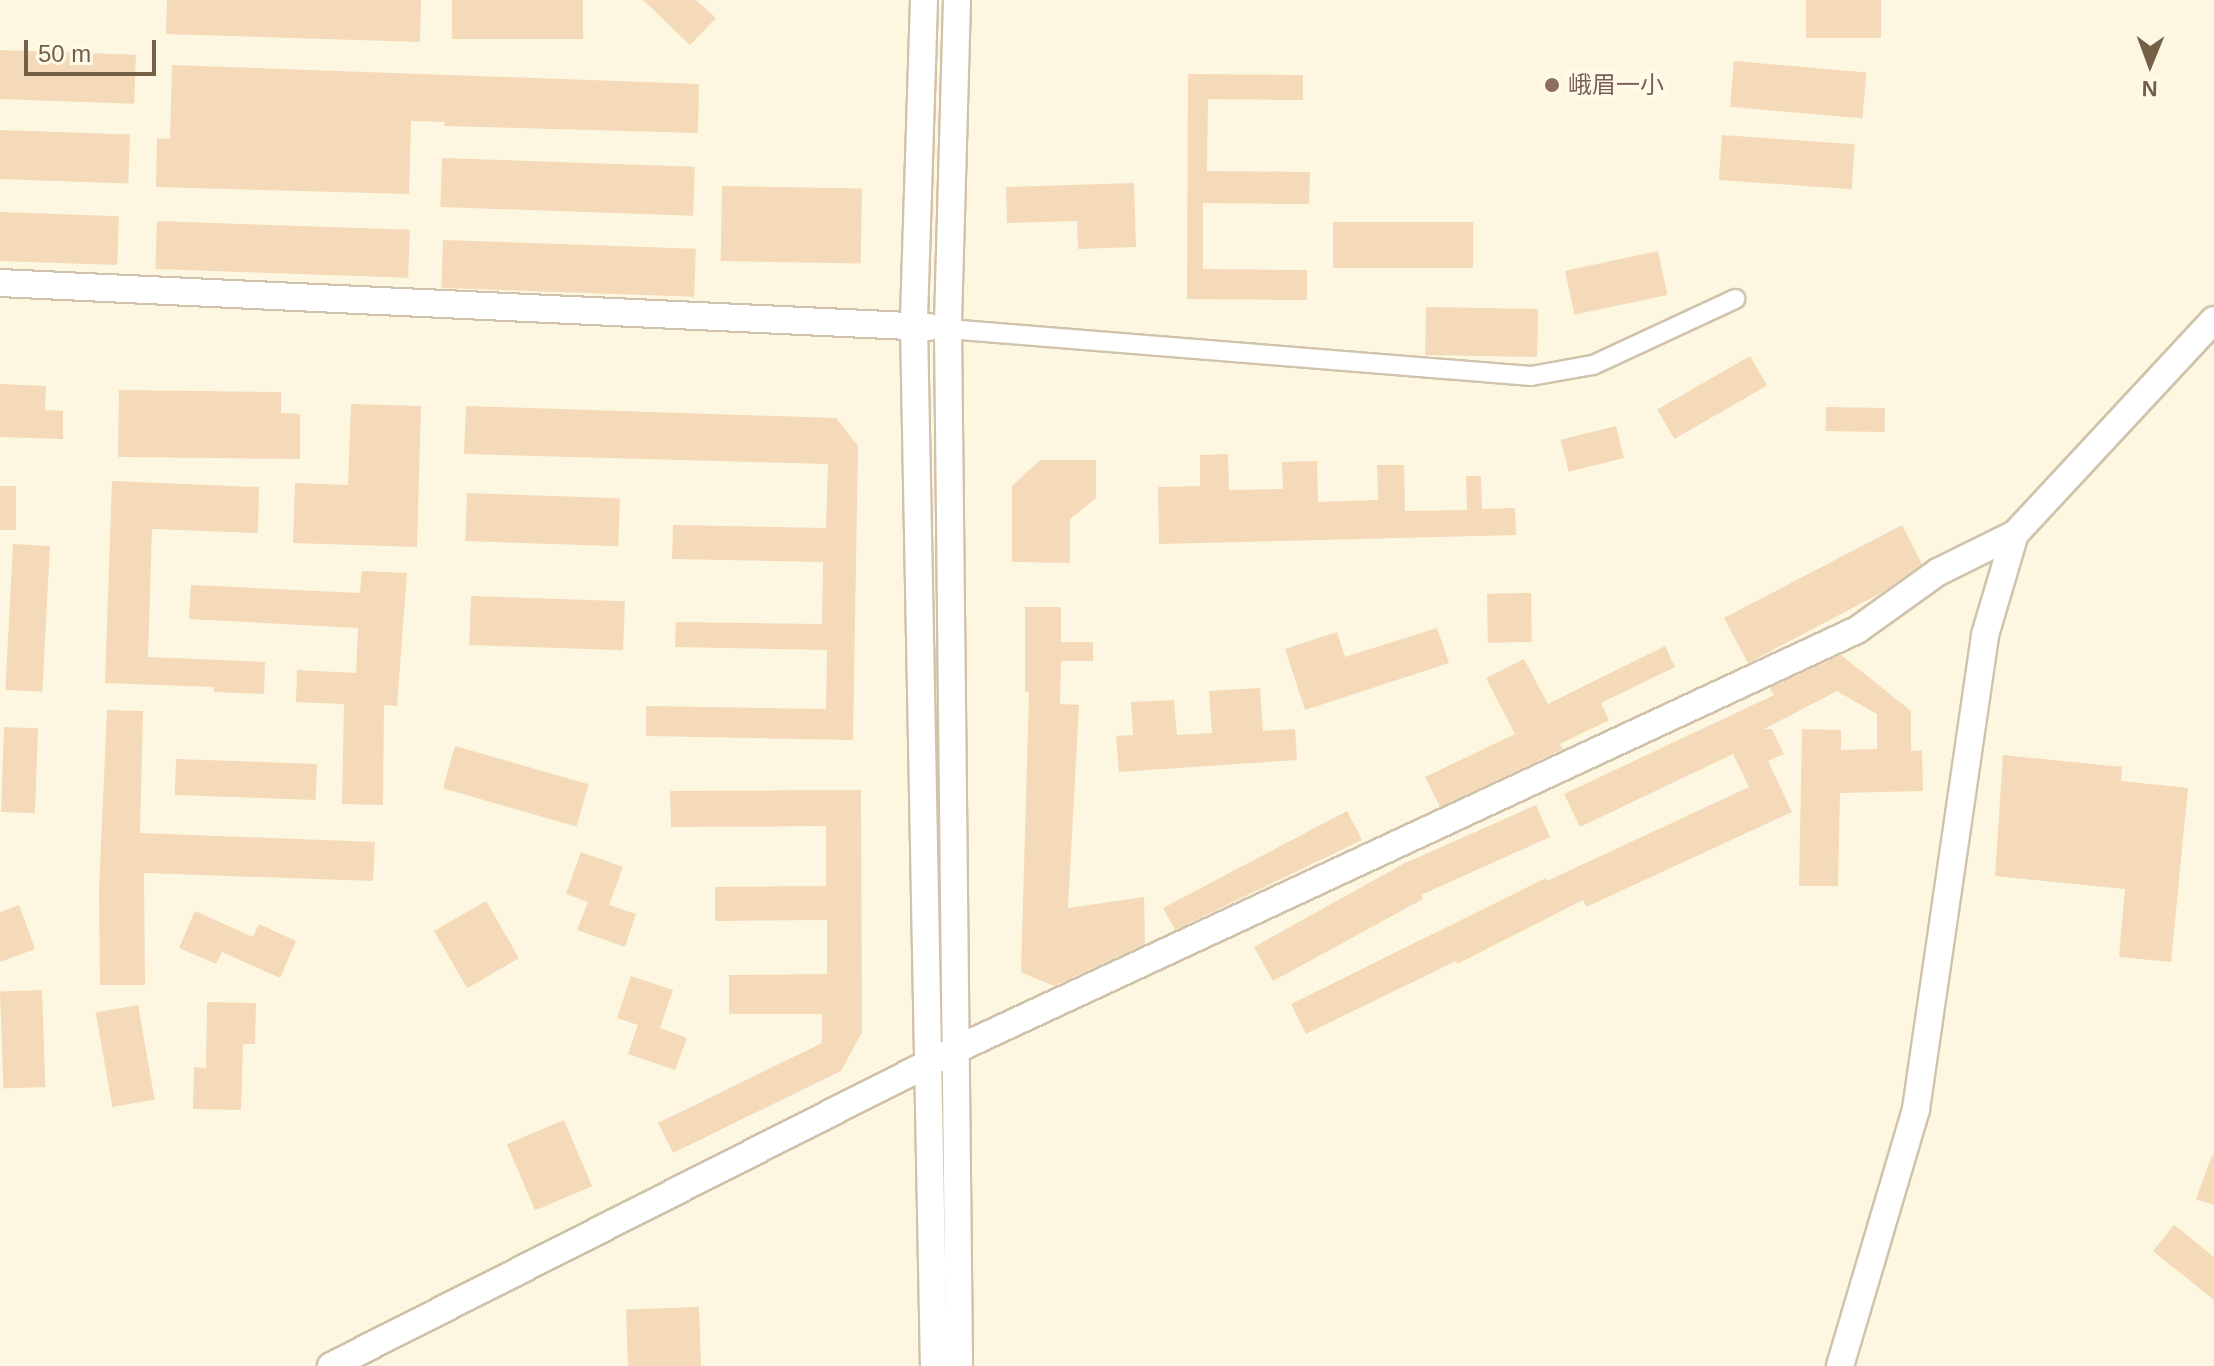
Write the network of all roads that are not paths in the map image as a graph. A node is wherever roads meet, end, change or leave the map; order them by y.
1 (924, 0) edge
2 (957, 0) edge
3 (0, 283) edge
4 (1735, 299) dead end
5 (2214, 320) edge
6 (914, 326) junction
7 (948, 329) junction
8 (2015, 534) junction
9 (955, 1050) junction
10 (929, 1065) junction
11 (331, 1366) edge
12 (934, 1366) edge
13 (959, 1366) edge
14 (1840, 1366) edge

1 - 6 main road
2 - 7 main road
3 - 6 main road
4 - 7 street
5 - 8 main road
6 - 7 main road
6 - 10 main road
7 - 9 main road
8 - 9 main road
8 - 14 main road
9 - 10 main road
9 - 13 main road
10 - 11 main road
10 - 12 main road

